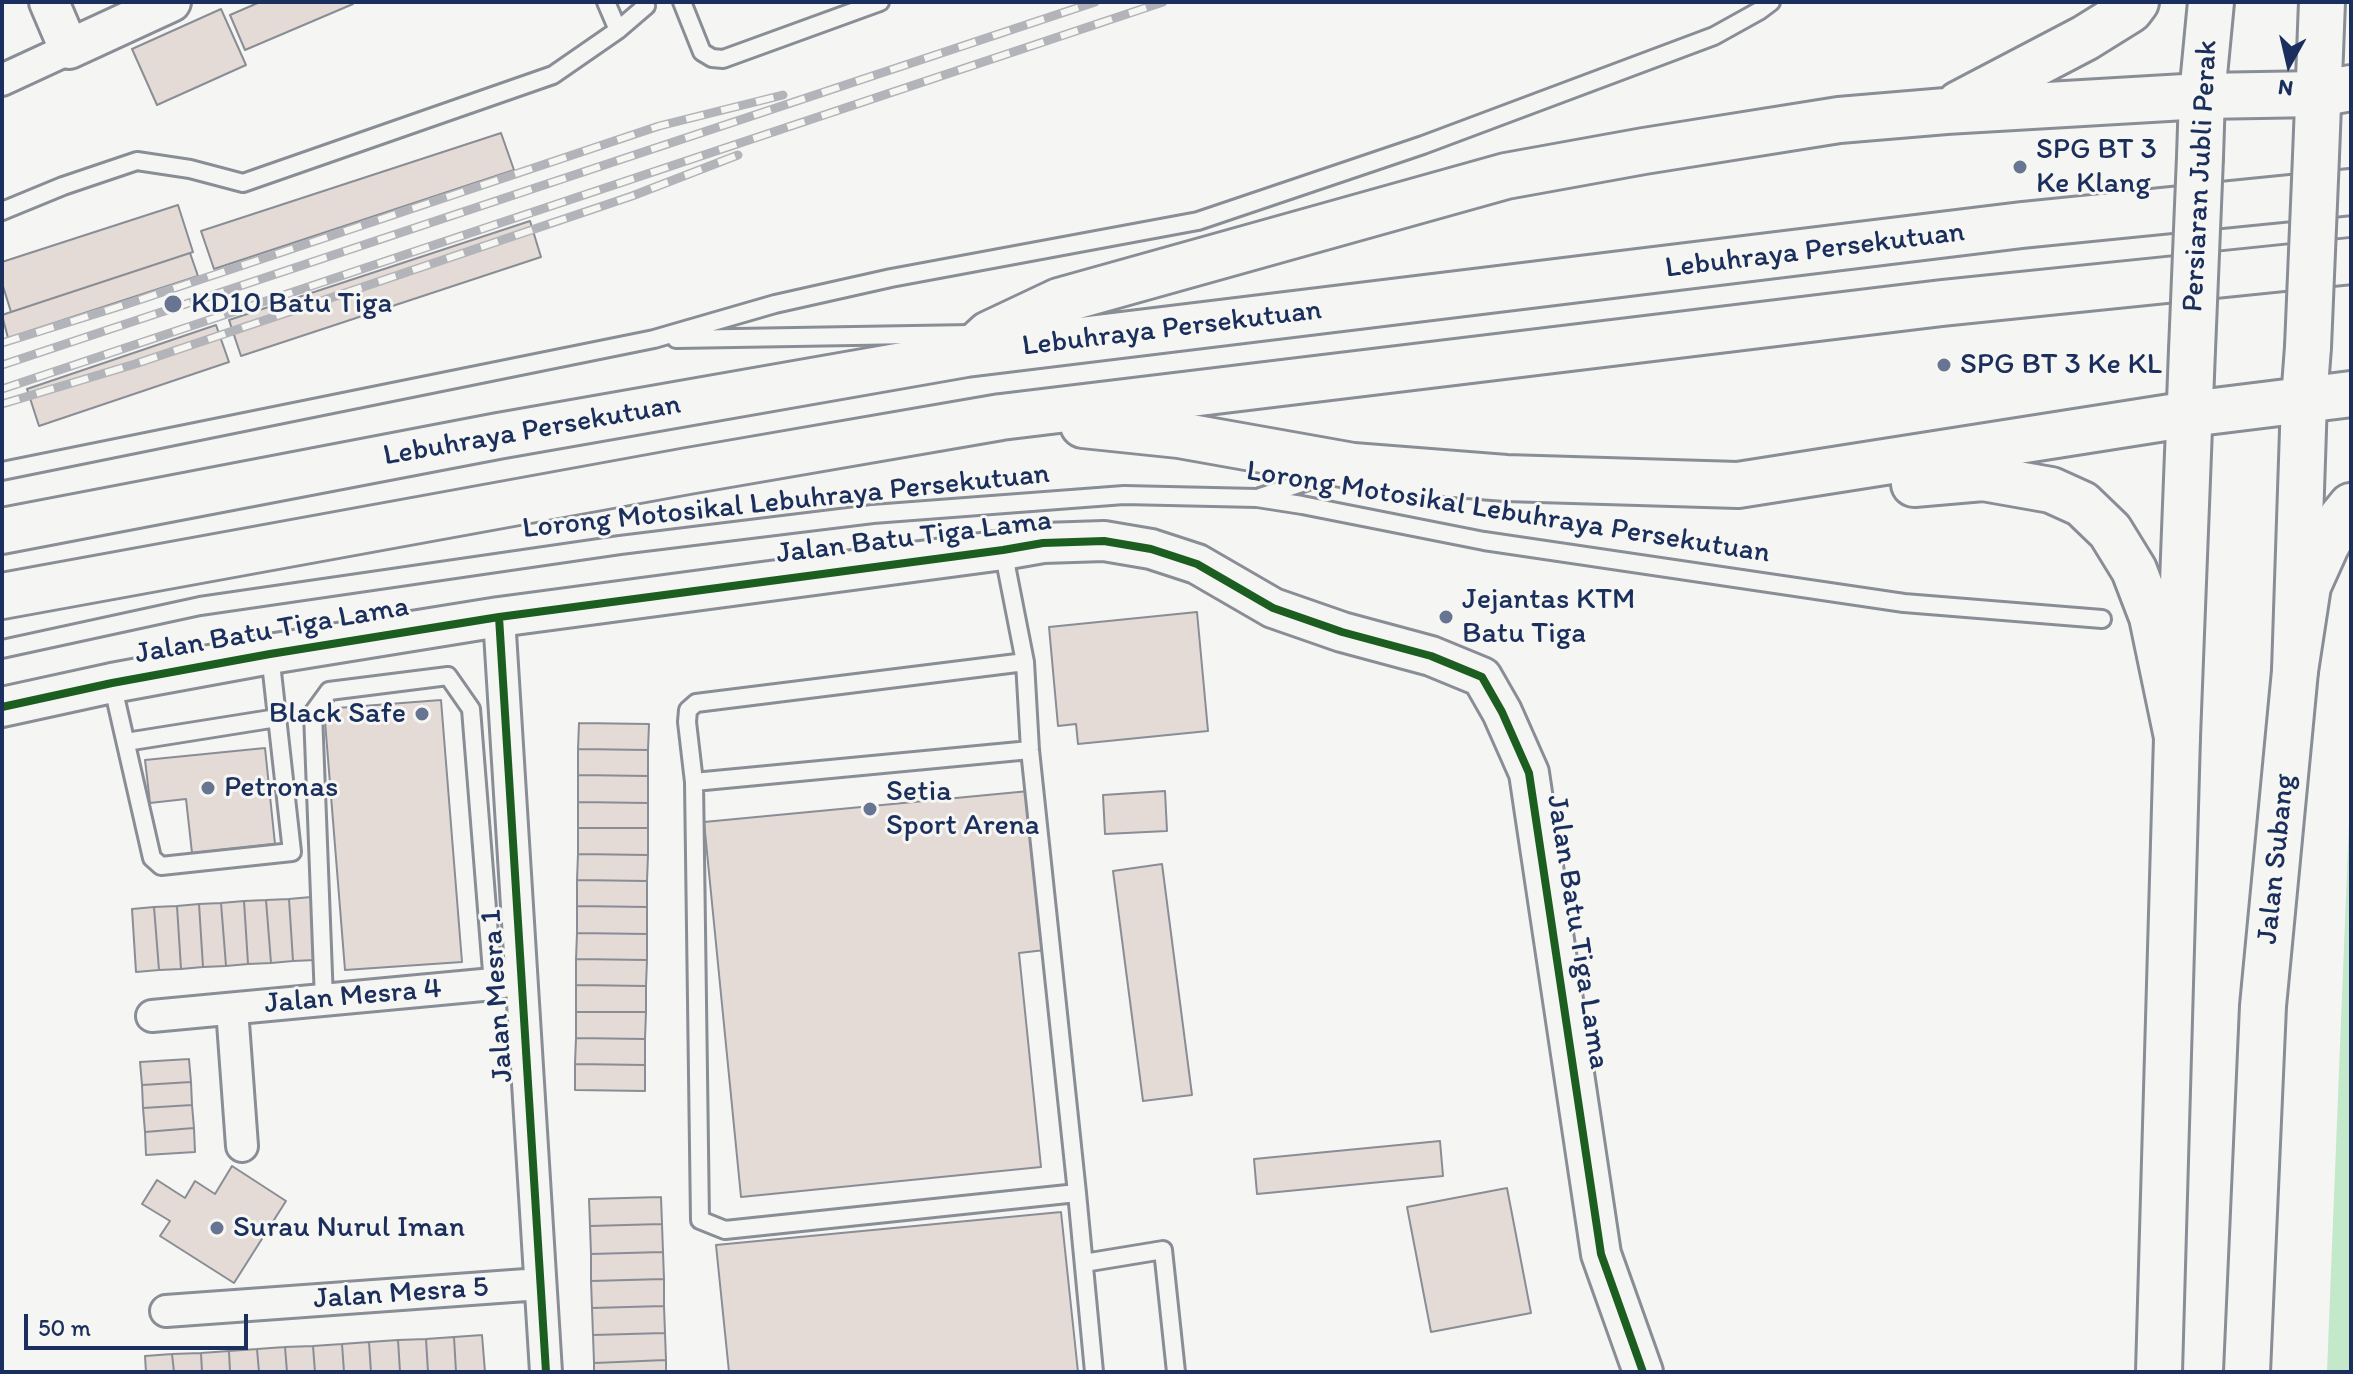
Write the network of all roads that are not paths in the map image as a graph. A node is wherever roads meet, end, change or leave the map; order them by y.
1 (49, 2) edge
2 (171, 2) edge
3 (606, 2) edge
4 (682, 2) edge
5 (880, 2) edge
6 (1771, 2) edge
7 (2136, 2) edge
8 (2211, 2) edge
9 (2322, 2) edge
10 (649, 3) edge
11 (618, 30) junction
12 (69, 49) junction
13 (2, 80) edge
14 (2335, 91) edge
15 (2202, 96) junction
16 (1946, 111) junction
17 (2351, 192) edge
18 (2, 211) edge
19 (2351, 261) edge
20 (654, 339) junction
21 (977, 344) junction
22 (2351, 394) edge
23 (2304, 400) junction
24 (2190, 414) junction
25 (1001, 417) junction
26 (1353, 466) junction
27 (2, 471) edge
28 (1738, 485) junction
29 (1257, 498) junction
30 (2351, 506) edge
31 (2, 531) edge
32 (1003, 550) junction
33 (2, 596) edge
34 (499, 617) junction
35 (2102, 619) dead end
36 (2, 649) edge
37 (270, 654) junction
38 (1025, 662) junction
39 (2295, 671) junction
40 (112, 683) junction
41 (2, 707) edge
42 (277, 718) junction
43 (2177, 737) junction
44 (126, 742) junction
45 (1030, 750) junction
46 (694, 782) junction
47 (507, 981) junction
48 (324, 1000) junction
49 (232, 1009) junction
50 (152, 1016) dead end
51 (242, 1146) dead end
52 (1077, 1193) junction
53 (1084, 1263) junction
54 (540, 1284) junction
55 (166, 1311) dead end
56 (546, 1372) edge
57 (1094, 1372) edge
58 (1176, 1372) edge
59 (1643, 1372) edge
60 (2159, 1372) edge
61 (2247, 1372) edge

1 - 12 street
2 - 12 street
3 - 11 lane
4 - 5 lane
6 - 20 lane
7 - 16 main road
8 - 15 main road, Persiaran Jubli Perak
9 - 14 main road
10 - 11 lane
11 - 18 lane
12 - 13 street
14 - 15 main road
14 - 23 main road, Jalan Subang, bridge
15 - 16 main road
15 - 24 main road, Persiaran Jubli Perak, bridge
16 - 21 main road
17 - 21 main road, Lebuhraya Persekutuan
19 - 25 main road
20 - 21 lane
20 - 27 lane
21 - 31 main road, Lebuhraya Persekutuan
22 - 23 main road
23 - 24 main road
23 - 39 main road, Jalan Subang
24 - 28 main road
24 - 43 main road
25 - 26 main road
25 - 33 main road
26 - 28 main road
26 - 29 lane
28 - 43 main road
29 - 35 lane, Lorong Motosikal Lebuhraya Persekutuan
29 - 36 lane, Lorong Motosikal Lebuhraya Persekutuan
30 - 39 main road
32 - 34 street, Jalan Batu Tiga Lama
32 - 38 lane
32 - 59 street, Jalan Batu Tiga Lama
34 - 37 street, Jalan Batu Tiga Lama
34 - 47 street, Jalan Mesra 1
37 - 40 street, Jalan Batu Tiga Lama
37 - 42 lane
38 - 45 lane
38 - 46 lane
39 - 61 main road, Jalan Subang
40 - 41 street, Jalan Batu Tiga Lama
40 - 44 lane
42 - 44 lane
42 - 44 lane
43 - 60 main road
45 - 46 lane
45 - 52 lane
46 - 52 lane
47 - 48 street, Jalan Mesra 4
47 - 48 lane
47 - 54 street, Jalan Mesra 1
48 - 49 street, Jalan Mesra 4
49 - 50 street, Jalan Mesra 4
49 - 51 street, Jalan Mesra 4
52 - 53 lane
53 - 57 lane
53 - 58 lane
54 - 55 street, Jalan Mesra 5
54 - 56 street, Jalan Mesra 1

